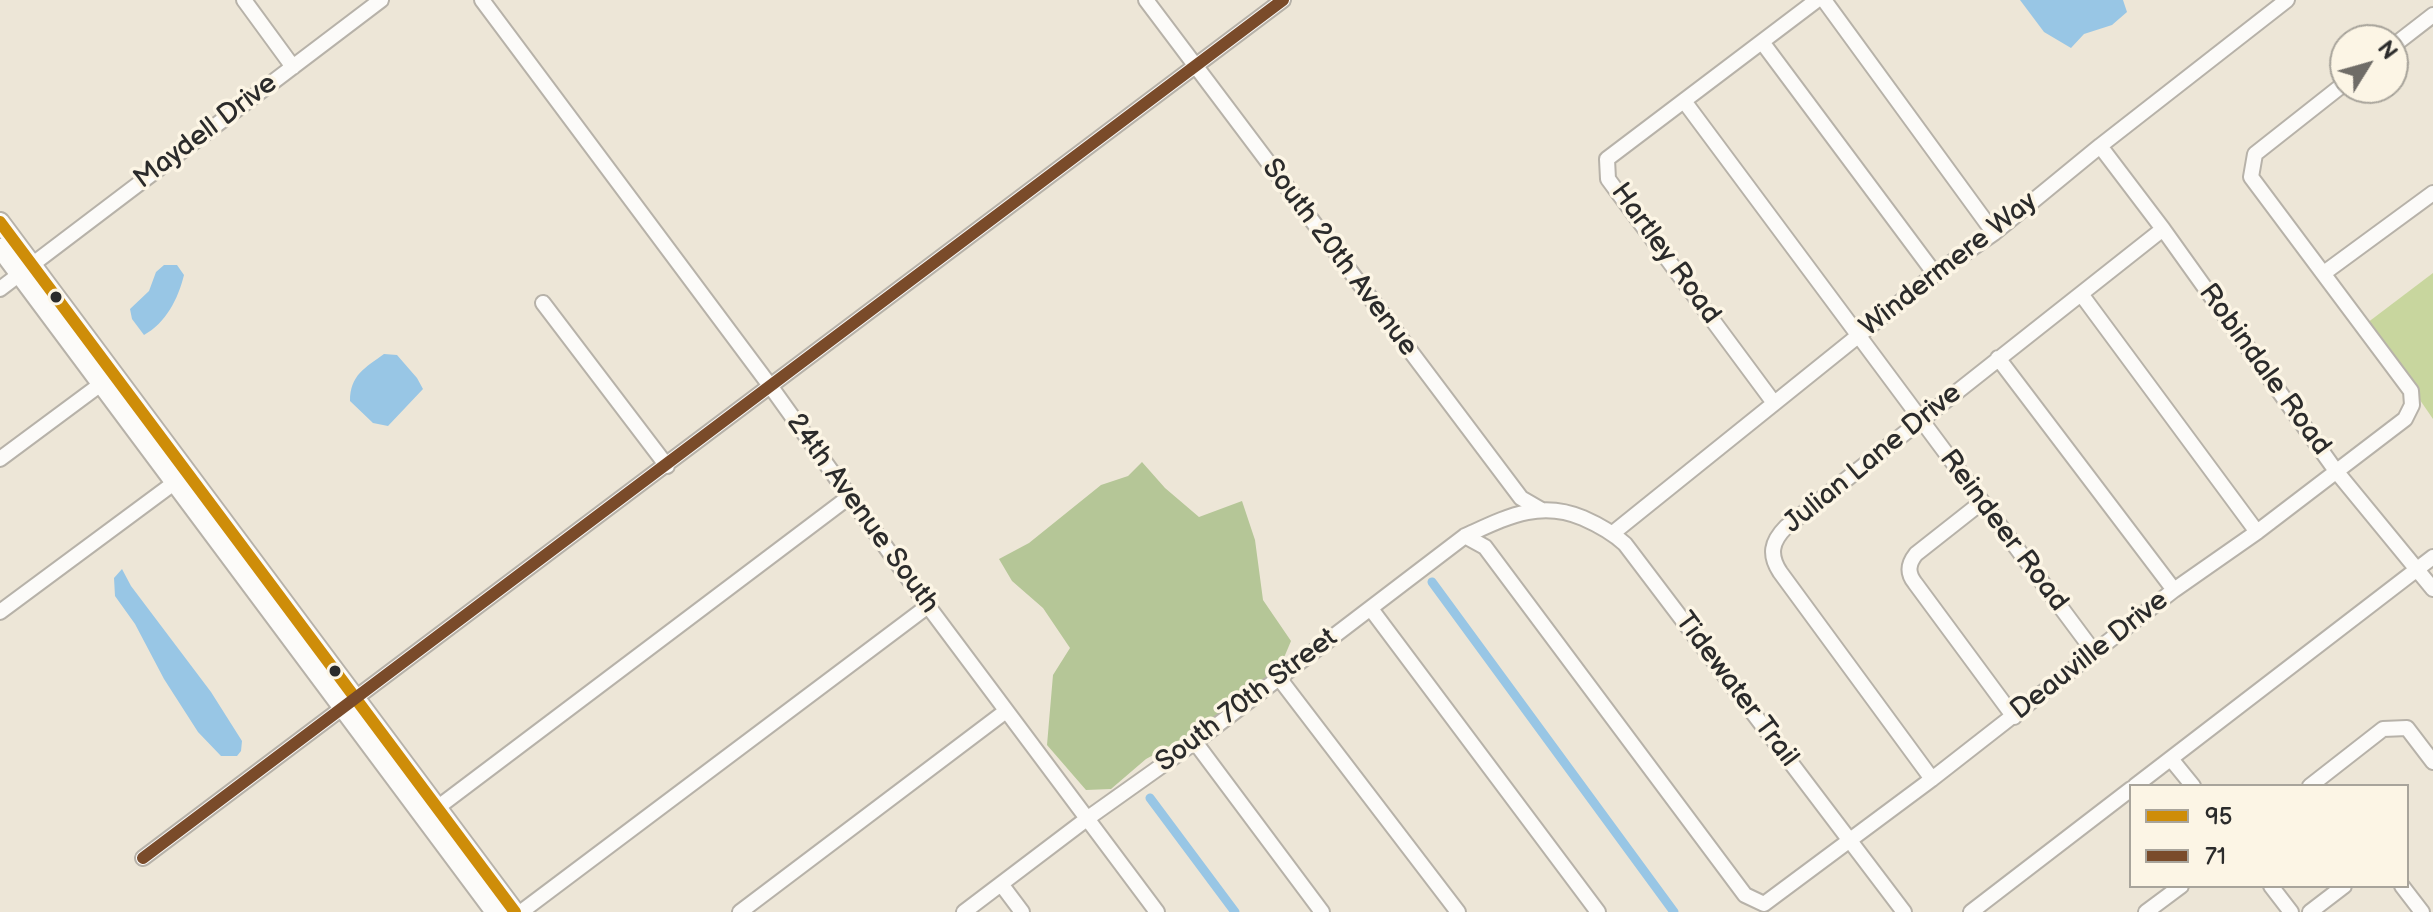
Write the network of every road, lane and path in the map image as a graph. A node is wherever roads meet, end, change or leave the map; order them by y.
1 (244, 0) edge
2 (381, 0) edge
3 (482, 0) edge
4 (1146, 0) edge
5 (1283, 0) edge
6 (1817, 0) edge
7 (1824, 0) edge
8 (2287, 0) edge
9 (2433, 15) edge
10 (2409, 34) edge
11 (1762, 42) junction
12 (1194, 66) junction
13 (293, 67) junction
14 (2329, 96) edge
15 (1684, 101) junction
16 (2100, 146) junction
17 (2433, 193) edge
18 (0, 222) edge
19 (2163, 229) junction
20 (1994, 233) junction
21 (0, 248) edge
22 (26, 269) junction
23 (2324, 273) junction
24 (1935, 274) junction
25 (0, 289) edge
26 (2081, 294) junction
27 (543, 303) dead end
28 (1858, 336) junction
29 (1998, 358) junction
30 (101, 384) junction
31 (771, 387) junction
32 (1774, 403) junction
33 (1920, 419) junction
34 (0, 459) edge
35 (667, 466) junction
36 (2336, 471) junction
37 (174, 483) junction
38 (849, 497) junction
39 (1982, 502) junction
40 (1540, 509) junction
41 (2257, 532) junction
42 (1613, 533) junction
43 (1465, 536) junction
44 (2433, 557) edge
45 (232, 559) junction
46 (2417, 569) junction
47 (2433, 589) edge
48 (2174, 590) junction
49 (928, 606) junction
50 (289, 608) junction
51 (1371, 609) junction
52 (0, 612) edge
53 (2094, 652) junction
54 (1279, 678) junction
55 (350, 704) junction
56 (1006, 711) junction
57 (2014, 717) junction
58 (1195, 742) junction
59 (2171, 759) junction
60 (2433, 762) edge
61 (1932, 779) junction
62 (2138, 784) edge
63 (2191, 784) edge
64 (2313, 784) edge
65 (2129, 791) edge
66 (437, 808) junction
67 (1088, 818) junction
68 (1849, 841) junction
69 (143, 858) dead end
70 (1001, 884) junction
71 (2178, 888) edge
72 (2273, 888) edge
73 (2341, 888) edge
74 (2404, 888) edge
75 (495, 912) edge
76 (518, 912) edge
77 (740, 912) edge
78 (964, 912) edge
79 (1022, 912) edge
80 (1157, 912) edge
81 (1322, 912) edge
82 (1458, 912) edge
83 (1598, 912) edge
84 (1904, 912) edge
85 (1971, 912) edge
86 (2146, 912) edge
87 (2291, 912) edge
88 (2310, 912) edge
89 (2422, 912) edge

1 - 13 street
2 - 13 street, Maydell Drive
3 - 31 street, 24th Avenue South
4 - 12 street, South 20th Avenue
5 - 12 street
6 - 11 street, Hartley Road
7 - 20 street
8 - 16 street, Windermere Way
9 - 10 street
11 - 15 street, Hartley Road
11 - 24 street
12 - 31 street
12 - 40 street, South 20th Avenue
13 - 22 street, Maydell Drive
14 - 23 street
15 - 28 street, Reindeer Road
15 - 32 street, Hartley Road
16 - 19 street, Robindale Road
16 - 20 street, Windermere Way
17 - 23 street
18 - 22 main road
19 - 26 street, Julian Lane Drive
19 - 36 street, Robindale Road
20 - 24 street, Windermere Way
21 - 22 main road
22 - 25 street, Maydell Drive
22 - 30 main road
22 - 50 main road
23 - 36 street, Deauville Drive
24 - 28 street, Windermere Way
26 - 29 street, Julian Lane Drive
26 - 41 street
27 - 35 street
28 - 32 street, Windermere Way
28 - 33 street, Reindeer Road
29 - 33 street, Julian Lane Drive
29 - 48 street
30 - 34 street
30 - 37 main road
31 - 35 street
31 - 38 street, 24th Avenue South
32 - 42 street, Windermere Way
33 - 39 street, Reindeer Road
33 - 61 street, Julian Lane Drive
35 - 55 street
36 - 41 street, Deauville Drive
36 - 46 street, Robindale Road
37 - 45 main road
37 - 52 street
38 - 49 street, 24th Avenue South
38 - 66 street
39 - 53 street, Reindeer Road
39 - 57 street
40 - 42 street, Tidewater Trail
40 - 43 street, South 70th Street
41 - 48 street, Deauville Drive
42 - 68 street, Tidewater Trail
43 - 51 street, South 70th Street
43 - 68 street, Deauville Drive
44 - 46 street
45 - 50 main road
45 - 55 main road
46 - 47 street, Robindale Road
46 - 59 street
48 - 53 street, Deauville Drive
49 - 56 street, 24th Avenue South
49 - 76 street
50 - 55 main road
51 - 54 street, South 70th Street
51 - 83 street
53 - 57 street, Deauville Drive
54 - 58 street, South 70th Street
54 - 82 street
55 - 66 main road
55 - 69 street
55 - 75 main road
56 - 67 street, 24th Avenue South
56 - 77 street
57 - 61 street, Deauville Drive
58 - 67 street, South 70th Street
58 - 81 street
59 - 62 street
59 - 63 street
60 - 64 street
61 - 68 street, Deauville Drive
65 - 85 street
66 - 76 main road
67 - 70 street, South 70th Street
67 - 80 street, 24th Avenue South
68 - 84 street, Tidewater Trail
70 - 78 street, South 70th Street
70 - 79 street
71 - 86 street
72 - 87 street
73 - 88 street
74 - 89 street

